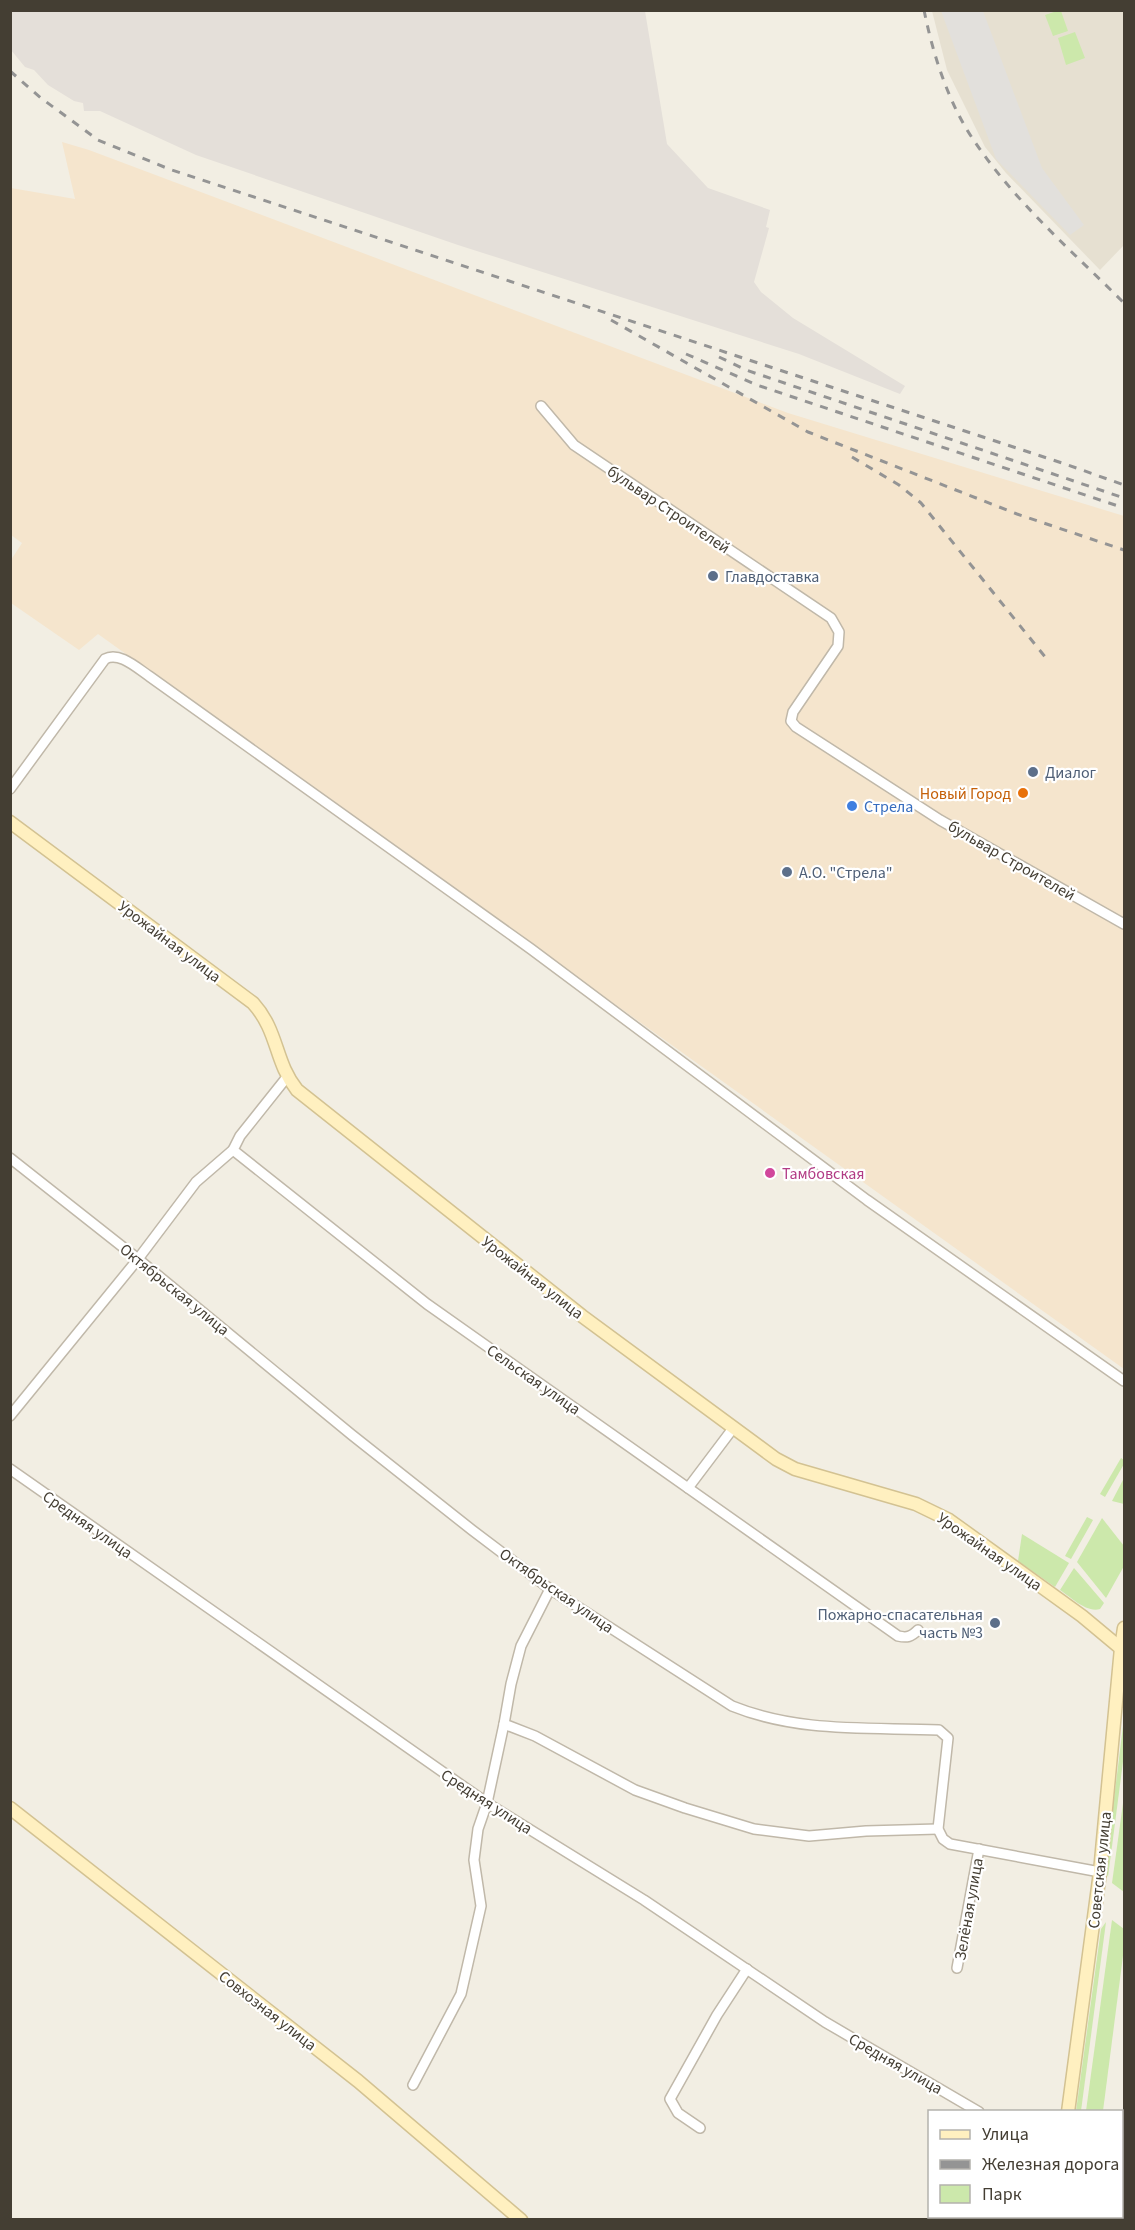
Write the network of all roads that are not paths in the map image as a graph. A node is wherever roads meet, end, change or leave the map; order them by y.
1 (541, 406) dead end
2 (10, 789) edge
3 (10, 822) edge
4 (1125, 924) edge
5 (287, 1077) junction
6 (233, 1150) junction
7 (10, 1158) edge
8 (138, 1258) junction
9 (1125, 1381) edge
10 (10, 1416) edge
11 (734, 1427) junction
12 (10, 1469) edge
13 (688, 1488) junction
14 (550, 1589) junction
15 (1125, 1628) edge
16 (918, 1630) dead end
17 (1123, 1650) edge
18 (504, 1724) junction
19 (487, 1803) junction
20 (10, 1808) edge
21 (938, 1829) junction
22 (978, 1849) junction
23 (1100, 1872) junction
24 (957, 1968) dead end
25 (747, 1969) junction
26 (413, 2085) dead end
27 (976, 2110) edge
28 (1068, 2110) edge
29 (700, 2128) dead end
30 (521, 2220) edge

1 - 4 street, бульвар Строителей
2 - 9 street
3 - 5 street, Урожайная улица
5 - 6 street
5 - 11 street, Урожайная улица
6 - 8 street
6 - 13 street, Сельская улица
7 - 8 street, Октябрьская улица
8 - 10 street
8 - 14 street, Октябрьская улица
11 - 13 street
11 - 17 street, Урожайная улица
12 - 19 street, Средняя улица
13 - 16 street, Сельская улица
14 - 18 street
14 - 21 street, Октябрьская улица
15 - 17 street, Советская улица
17 - 23 street, Советская улица
18 - 19 street
18 - 21 street
19 - 25 street, Средняя улица
19 - 26 street
20 - 30 street, Совхозная улица
21 - 22 street
22 - 23 street
22 - 24 street, Зелёная улица
23 - 28 street, Советская улица
25 - 27 street, Средняя улица
25 - 29 street

